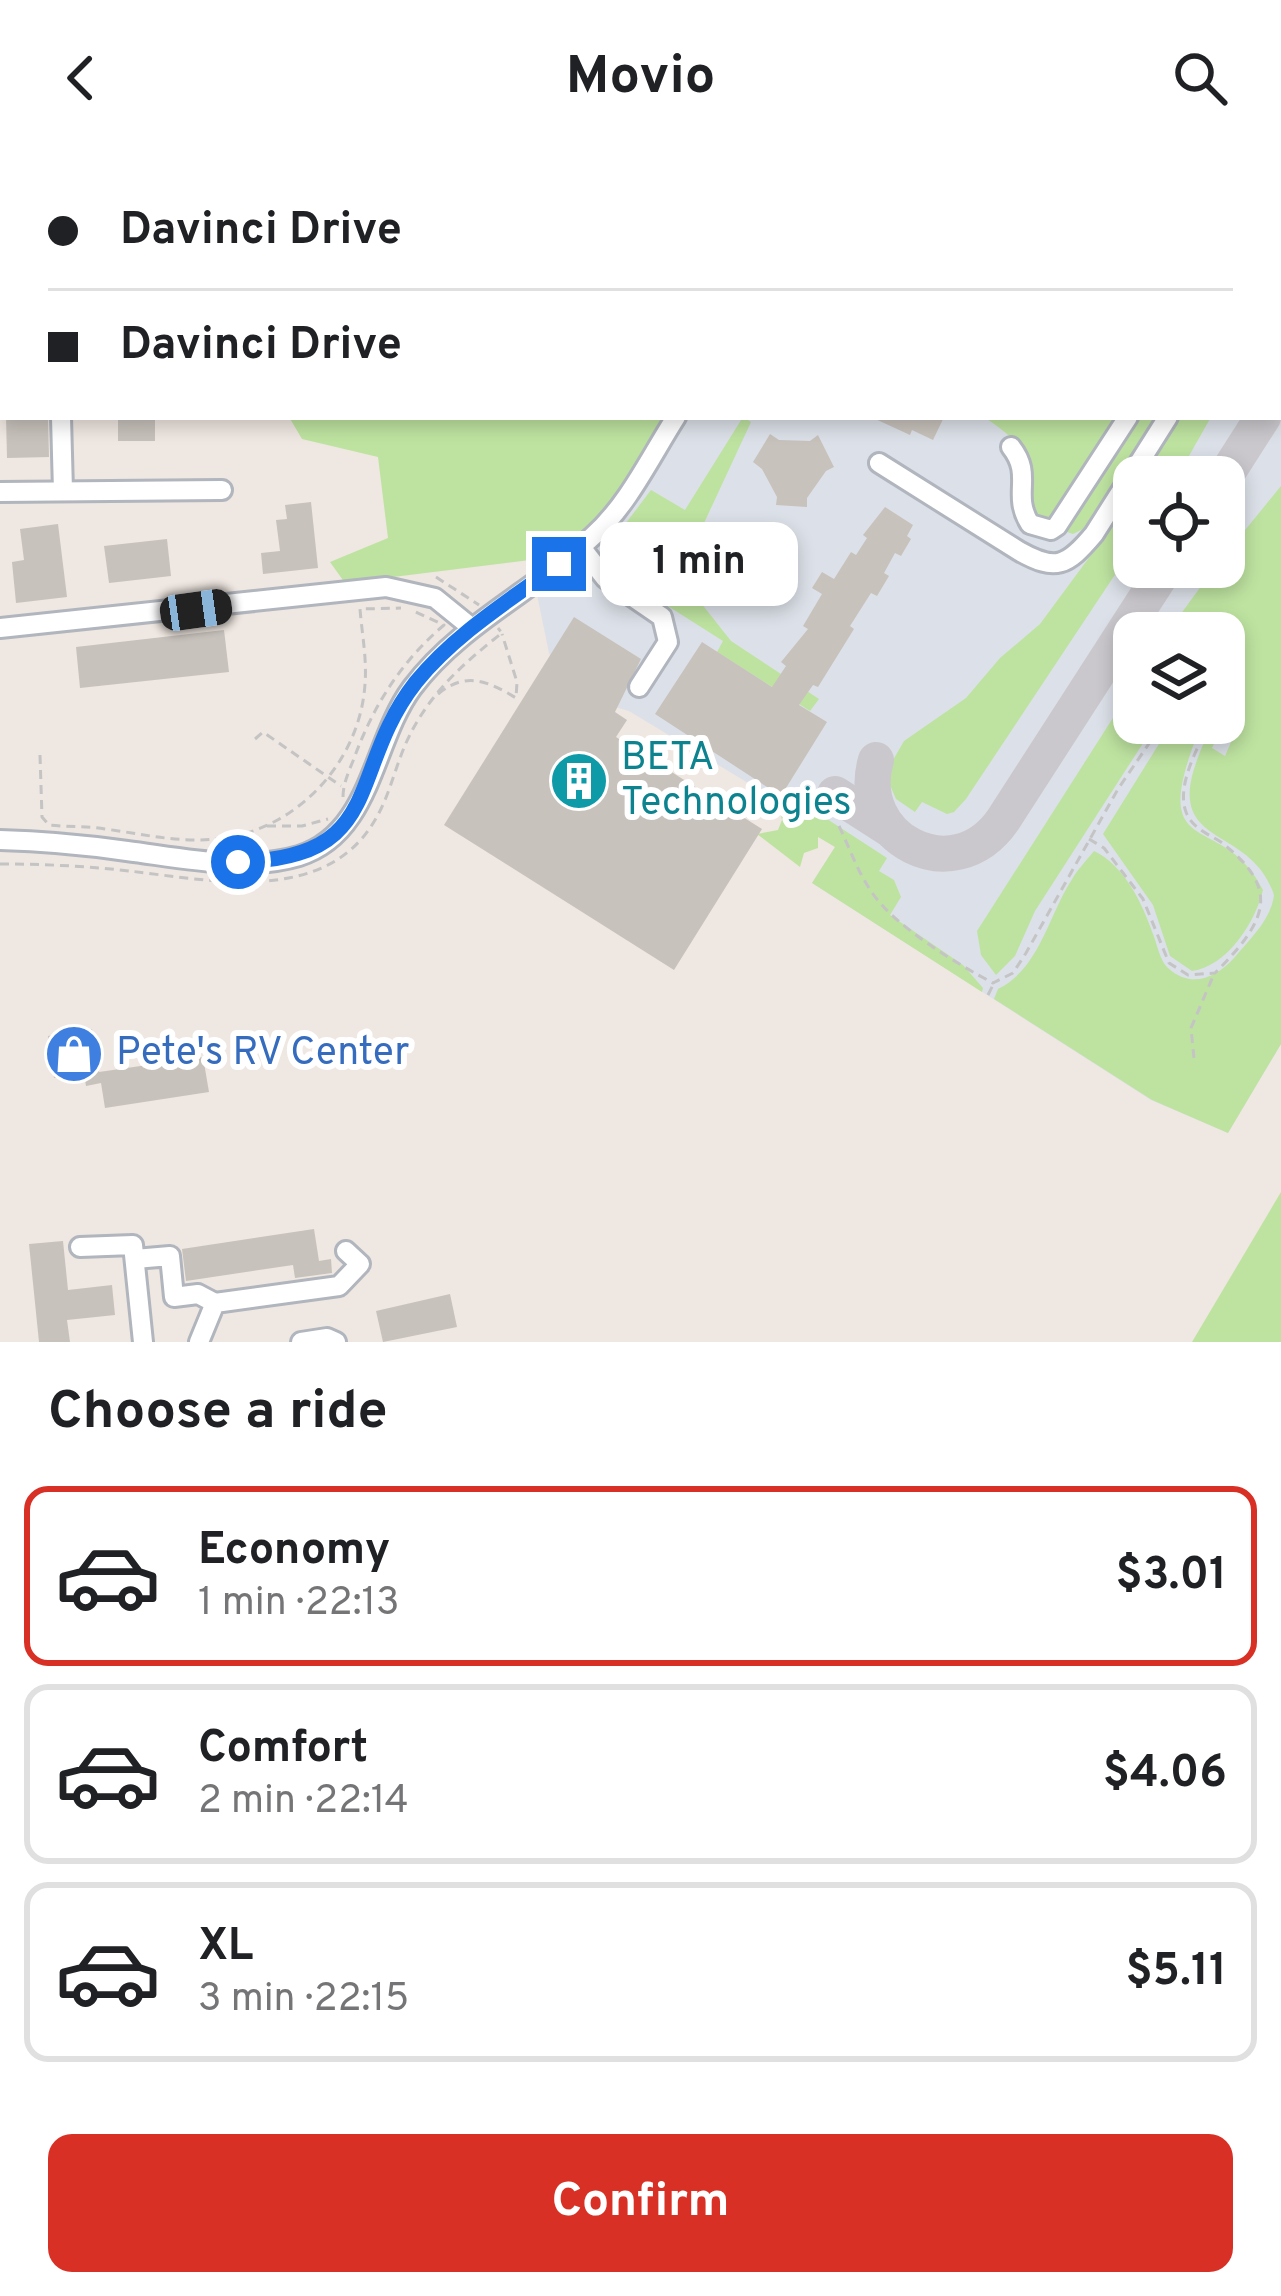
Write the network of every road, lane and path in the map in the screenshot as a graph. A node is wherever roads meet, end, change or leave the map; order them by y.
1 (62, 420) edge
2 (674, 420) edge
3 (1126, 420) edge
4 (1166, 420) edge
5 (1011, 447) dead end
6 (879, 463) dead end
7 (221, 490) dead end
8 (63, 491) junction
9 (0, 492) edge
10 (581, 547) junction
11 (595, 567) junction
12 (436, 577) dead end
13 (694, 587) dead end
14 (489, 616) junction
15 (0, 628) edge
16 (472, 628) junction
17 (502, 633) junction
18 (639, 687) dead end
19 (433, 698) junction
20 (353, 735) junction
21 (362, 737) junction
22 (255, 739) dead end
23 (1149, 744) edge
24 (1202, 744) edge
25 (40, 755) dead end
26 (327, 780) junction
27 (343, 788) junction
28 (348, 805) dead end
29 (340, 812) dead end
30 (267, 826) junction
31 (839, 826) dead end
32 (1089, 838) junction
33 (0, 840) edge
34 (0, 864) edge
35 (1215, 973) junction
36 (993, 983) junction
37 (988, 995) dead end
38 (1194, 1058) dead end
39 (80, 1247) dead end
40 (346, 1251) dead end
41 (135, 1259) junction
42 (214, 1303) junction
43 (143, 1342) edge
44 (199, 1342) edge
45 (301, 1342) edge
46 (336, 1342) edge

1 - 8 street
2 - 10 street
3 - 5 street
4 - 6 street
7 - 8 street
8 - 9 street
10 - 11 street
10 - 14 street
11 - 13 street
11 - 18 street
12 - 14 path
14 - 16 street
14 - 17 path
15 - 16 street
16 - 33 street
17 - 19 path
17 - 19 path
19 - 34 path
20 - 21 path
20 - 21 path
20 - 26 path
21 - 27 path
22 - 26 path
23 - 32 path
24 - 35 path
25 - 30 path
26 - 27 path
26 - 30 path
27 - 28 path
29 - 30 path
31 - 36 path
32 - 35 path
32 - 36 path
35 - 38 path
36 - 37 path
39 - 41 street
40 - 42 street
41 - 42 street
41 - 43 street
42 - 44 street
45 - 46 street

